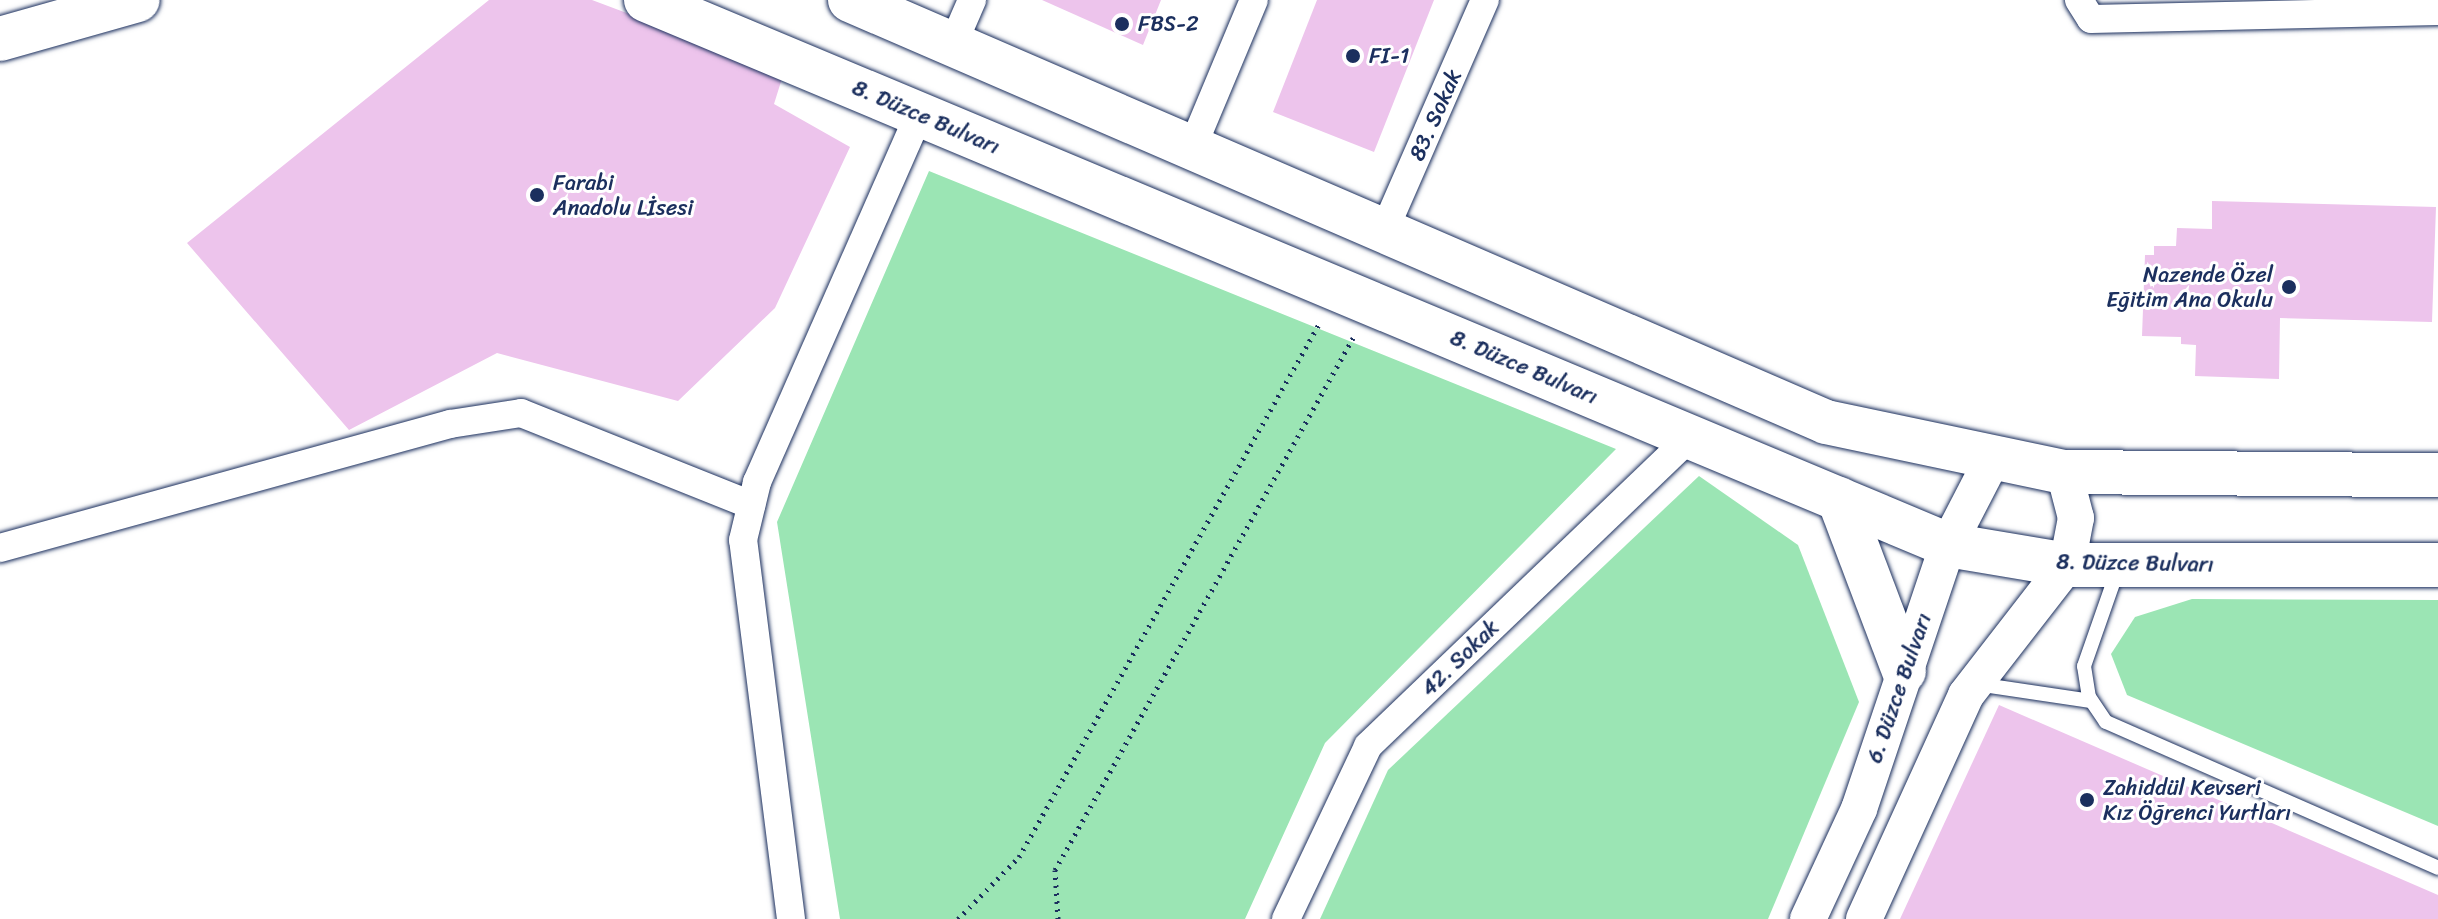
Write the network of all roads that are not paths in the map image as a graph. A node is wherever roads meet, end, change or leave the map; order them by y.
1 (138, 0) edge
2 (646, 0) edge
3 (850, 0) edge
4 (972, 0) edge
5 (1254, 0) edge
6 (1485, 0) edge
7 (2079, 0) edge
8 (2438, 11) edge
9 (0, 39) edge
10 (953, 44) junction
11 (919, 114) junction
12 (1192, 148) junction
13 (1384, 231) junction
14 (1690, 437) junction
15 (1993, 458) junction
16 (2064, 472) junction
17 (2438, 475) edge
18 (1839, 499) junction
19 (751, 505) junction
20 (1948, 545) junction
21 (0, 548) edge
22 (2067, 565) junction
23 (2120, 565) junction
24 (2438, 565) edge
25 (1904, 671) junction
26 (1975, 683) junction
27 (2091, 701) junction
28 (2438, 868) edge
29 (791, 919) edge
30 (1286, 919) edge
31 (1808, 919) edge
32 (1864, 919) edge

1 - 9 main road
2 - 11 main road, 8. Düzce Bulvarı
3 - 10 main road
4 - 10 street
5 - 12 street
6 - 13 street, 83. Sokak
7 - 8 street
10 - 12 main road
11 - 14 main road, 8. Düzce Bulvarı
11 - 19 street
12 - 13 main road
13 - 15 main road
14 - 18 main road, 8. Düzce Bulvarı
14 - 30 street, 42. Sokak
15 - 16 main road
15 - 20 street, 6. Düzce Bulvarı
16 - 17 main road
16 - 22 street
18 - 20 main road, 8. Düzce Bulvarı
18 - 25 main road
19 - 21 street
19 - 29 street
20 - 22 main road, 8. Düzce Bulvarı
20 - 25 street, 6. Düzce Bulvarı
22 - 23 main road, 8. Düzce Bulvarı
22 - 26 street
23 - 24 main road, 8. Düzce Bulvarı
23 - 27 lane
25 - 31 street, 6. Düzce Bulvarı
26 - 27 lane
26 - 32 street
27 - 28 lane

